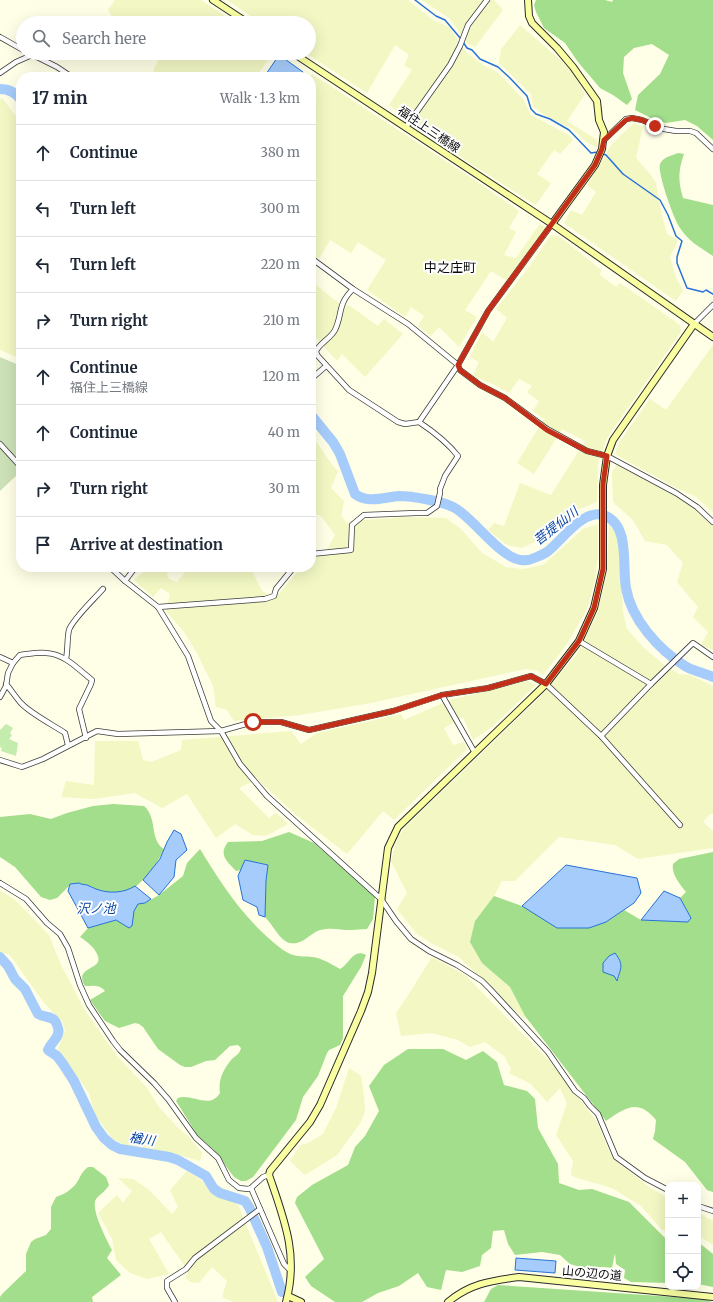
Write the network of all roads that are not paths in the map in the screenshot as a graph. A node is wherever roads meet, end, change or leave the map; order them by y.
1 (213, 0) edge
2 (487, 0) edge
3 (528, 0) edge
4 (237, 16) edge
5 (0, 37) edge
6 (16, 46) edge
7 (20, 60) edge
8 (42, 60) edge
9 (304, 60) edge
10 (64, 72) edge
11 (0, 73) edge
12 (406, 127) junction
13 (604, 140) junction
14 (713, 149) edge
15 (552, 224) junction
16 (316, 262) edge
17 (353, 289) junction
18 (713, 305) edge
19 (694, 324) junction
20 (713, 336) edge
21 (458, 365) junction
22 (326, 366) junction
23 (316, 375) edge
24 (419, 422) junction
25 (0, 444) edge
26 (607, 456) junction
27 (16, 462) edge
28 (713, 522) edge
29 (316, 554) edge
30 (115, 572) edge
31 (132, 572) edge
32 (290, 572) edge
33 (124, 582) junction
34 (103, 589) dead end
35 (158, 607) junction
36 (579, 641) junction
37 (0, 657) edge
38 (713, 657) edge
39 (66, 658) junction
40 (13, 663) junction
41 (6, 684) junction
42 (546, 684) junction
43 (651, 684) junction
44 (442, 695) junction
45 (0, 697) edge
46 (221, 731) junction
47 (601, 736) junction
48 (86, 738) junction
49 (68, 745) junction
50 (475, 753) junction
51 (0, 760) edge
52 (680, 825) dead end
53 (0, 883) edge
54 (381, 899) junction
55 (269, 1175) junction
56 (251, 1188) junction
57 (665, 1188) edge
58 (701, 1207) edge
59 (260, 1209) junction
60 (713, 1211) edge
61 (291, 1271) junction
62 (713, 1297) edge
63 (287, 1299) edge
64 (175, 1302) edge
65 (301, 1302) edge
66 (448, 1302) edge

1 - 4 street
2 - 12 street
3 - 13 street
5 - 6 street
7 - 11 street
8 - 10 street
9 - 12 street, 福住上三橋線
12 - 15 street, 福住上三橋線
13 - 14 street
13 - 15 street
15 - 19 street, 福住上三橋線
15 - 21 street
16 - 17 street
17 - 21 street
17 - 22 street
18 - 19 street
19 - 20 street, 福住上三橋線
19 - 26 street
21 - 24 street
21 - 26 street
22 - 23 street
22 - 24 street
24 - 29 street
25 - 27 street
26 - 28 street
26 - 36 street
30 - 33 street
31 - 33 street
32 - 35 street
33 - 35 street
34 - 39 street
35 - 46 street
36 - 42 street
36 - 43 street
37 - 40 street
38 - 43 street
39 - 40 street
39 - 48 street
40 - 41 street
41 - 45 street
41 - 49 street
42 - 44 street
42 - 47 street
42 - 50 street
43 - 47 street
44 - 46 street
44 - 50 street
46 - 48 street
46 - 54 street
47 - 52 street
48 - 49 street
49 - 51 street
50 - 54 street
53 - 56 street
54 - 55 street
54 - 57 street
55 - 56 street
55 - 61 street
56 - 59 street
58 - 60 street
59 - 61 street
59 - 64 street
61 - 63 street
62 - 66 street, 山の辺の道
63 - 65 street

